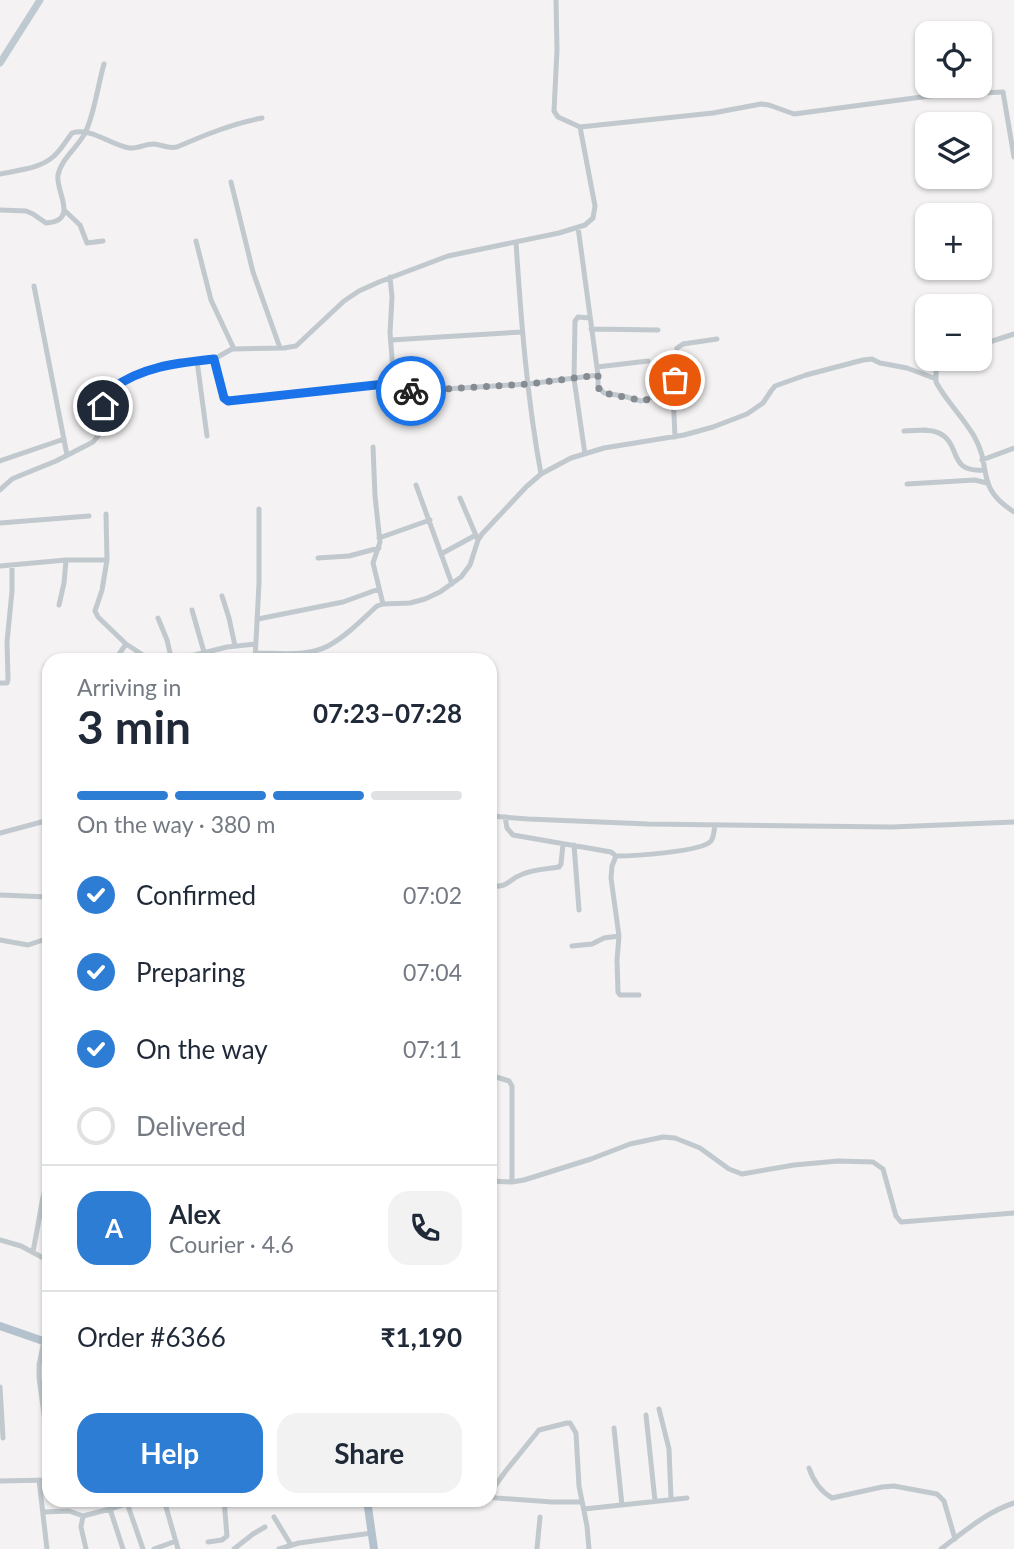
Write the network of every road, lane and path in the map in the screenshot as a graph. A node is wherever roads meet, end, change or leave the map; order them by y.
1 (40, 0) edge
2 (556, 0) edge
3 (0, 63) edge
4 (104, 64) dead end
5 (262, 118) dead end
6 (580, 127) junction
7 (82, 132) junction
8 (1014, 157) edge
9 (0, 174) edge
10 (231, 182) dead end
11 (0, 210) edge
12 (64, 210) junction
13 (579, 227) junction
14 (103, 241) dead end
15 (196, 241) dead end
16 (516, 242) junction
17 (390, 277) junction
18 (34, 286) dead end
19 (590, 317) junction
20 (592, 329) junction
21 (658, 330) dead end
22 (522, 332) junction
23 (1014, 334) edge
24 (717, 339) dead end
25 (391, 340) junction
26 (992, 341) edge
27 (280, 348) junction
28 (234, 349) junction
29 (214, 359) junction
30 (197, 361) junction
31 (648, 361) dead end
32 (597, 367) junction
33 (936, 371) edge
34 (598, 375) junction
35 (575, 379) junction
36 (936, 379) junction
37 (394, 383) junction
38 (528, 384) junction
39 (673, 392) junction
40 (904, 431) dead end
41 (207, 436) dead end
42 (676, 437) junction
43 (64, 439) junction
44 (373, 447) dead end
45 (1014, 447) edge
46 (585, 454) junction
47 (67, 455) junction
48 (982, 460) junction
49 (0, 461) edge
50 (984, 470) junction
51 (541, 474) junction
52 (987, 483) junction
53 (907, 484) dead end
54 (416, 485) dead end
55 (0, 490) edge
56 (460, 498) dead end
57 (259, 509) dead end
58 (1014, 512) edge
59 (106, 514) dead end
60 (89, 516) dead end
61 (429, 520) junction
62 (0, 523) edge
63 (379, 538) junction
64 (477, 538) junction
65 (379, 548) junction
66 (441, 554) junction
67 (318, 558) dead end
68 (66, 560) junction
69 (107, 560) junction
70 (12, 565) junction
71 (0, 566) edge
72 (452, 584) junction
73 (379, 589) junction
74 (222, 596) dead end
75 (383, 604) junction
76 (59, 605) dead end
77 (192, 610) dead end
78 (158, 618) dead end
79 (258, 619) junction
80 (256, 645) junction
81 (236, 646) junction
82 (123, 647) junction
83 (204, 652) junction
84 (119, 653) edge
85 (137, 653) edge
86 (170, 653) edge
87 (197, 653) edge
88 (255, 653) edge
89 (299, 653) edge
90 (0, 684) edge
91 (497, 816) edge
92 (505, 817) junction
93 (1014, 822) edge
94 (42, 823) edge
95 (715, 825) junction
96 (0, 833) edge
97 (563, 844) junction
98 (574, 845) junction
99 (616, 856) junction
100 (497, 887) edge
101 (0, 895) edge
102 (42, 897) edge
103 (579, 909) dead end
104 (619, 936) junction
105 (0, 940) edge
106 (42, 940) edge
107 (572, 946) dead end
108 (639, 995) dead end
109 (497, 1077) edge
110 (497, 1181) edge
111 (512, 1182) junction
112 (1014, 1213) edge
113 (42, 1217) edge
114 (0, 1240) edge
115 (33, 1252) junction
116 (42, 1257) edge
117 (0, 1326) edge
118 (42, 1341) edge
119 (42, 1355) edge
120 (0, 1387) edge
121 (42, 1400) edge
122 (659, 1409) dead end
123 (646, 1415) dead end
124 (614, 1428) dead end
125 (4, 1438) dead end
126 (809, 1468) dead end
127 (39, 1480) joint
128 (0, 1481) edge
129 (497, 1485) edge
130 (497, 1498) edge
131 (687, 1498) dead end
132 (671, 1499) junction
133 (655, 1501) junction
134 (1014, 1503) edge
135 (42, 1504) edge
136 (583, 1505) junction
137 (622, 1505) junction
138 (42, 1507) edge
139 (116, 1507) edge
140 (128, 1507) edge
141 (166, 1507) edge
142 (225, 1507) edge
143 (368, 1507) edge
144 (110, 1509) junction
145 (43, 1512) junction
146 (83, 1516) junction
147 (274, 1517) dead end
148 (540, 1517) dead end
149 (265, 1527) dead end
150 (372, 1533) junction
151 (226, 1539) junction
152 (955, 1539) junction
153 (176, 1541) junction
154 (208, 1542) dead end
155 (291, 1545) junction
156 (47, 1549) edge
157 (86, 1549) edge
158 (123, 1549) edge
159 (143, 1549) edge
160 (154, 1549) edge
161 (178, 1549) edge
162 (232, 1549) edge
163 (279, 1549) edge
164 (374, 1549) edge
165 (537, 1549) edge
166 (589, 1549) edge
167 (941, 1549) edge

1 - 3 street
2 - 6 street
4 - 7 street
5 - 7 street
6 - 8 street
6 - 13 street
7 - 9 street
7 - 12 street
10 - 27 street
11 - 12 street
12 - 14 street
13 - 16 street
13 - 19 street
15 - 28 street
16 - 17 street
16 - 22 street
17 - 25 street
17 - 27 street
18 - 43 street
19 - 20 street
19 - 35 street
20 - 21 street
20 - 32 street
22 - 25 street
22 - 38 street
23 - 26 street
24 - 39 street
25 - 37 street
27 - 28 street
28 - 29 street
29 - 30 street
29 - 37 street
30 - 41 street
30 - 47 street
31 - 32 street
32 - 34 street
33 - 36 street
34 - 35 street
34 - 39 street
35 - 38 street
35 - 46 street
36 - 42 street
36 - 48 street
37 - 38 street
38 - 51 street
39 - 42 street
40 - 50 street
42 - 46 street
43 - 47 street
43 - 49 street
44 - 63 street
45 - 48 street
46 - 51 street
47 - 55 street
48 - 50 street
50 - 52 street
51 - 64 street
52 - 53 street
52 - 58 street
54 - 61 street
56 - 64 street
57 - 79 street
59 - 69 street
60 - 62 street
61 - 63 street
61 - 66 street
63 - 65 street
64 - 66 street
64 - 72 street
65 - 67 street
65 - 73 street
66 - 72 street
68 - 69 street
68 - 70 street
68 - 76 street
69 - 82 street
70 - 71 street
70 - 90 street
72 - 75 street
73 - 75 street
73 - 79 street
74 - 81 street
75 - 89 street
77 - 83 street
78 - 86 street
79 - 80 street
80 - 81 street
80 - 88 street
81 - 83 street
82 - 84 street
82 - 85 street
83 - 87 street
91 - 92 street
92 - 95 street
92 - 97 street
93 - 95 street
94 - 96 street
95 - 99 street
97 - 98 street
97 - 100 street
98 - 99 street
98 - 103 street
99 - 104 street
101 - 102 street
104 - 107 street
104 - 108 street
105 - 106 street
109 - 111 street
110 - 111 street
111 - 112 street
113 - 115 street
114 - 115 street
115 - 116 street
117 - 118 main road
119 - 121 street
120 - 125 street
122 - 132 street
123 - 133 street
124 - 137 street
126 - 152 street
127 - 128 street
127 - 135 street
129 - 136 street
130 - 136 street
131 - 132 street
132 - 133 street
133 - 137 street
134 - 152 street
136 - 137 street
136 - 166 street
138 - 145 street
139 - 144 street
140 - 159 street
141 - 153 street
142 - 151 street
143 - 150 main road
144 - 146 street
144 - 158 street
145 - 146 street
145 - 156 street
146 - 157 street
147 - 155 street
148 - 165 street
149 - 162 street
150 - 155 street
150 - 164 main road
151 - 154 street
151 - 162 street
152 - 167 street
153 - 160 street
153 - 161 street
155 - 163 street

